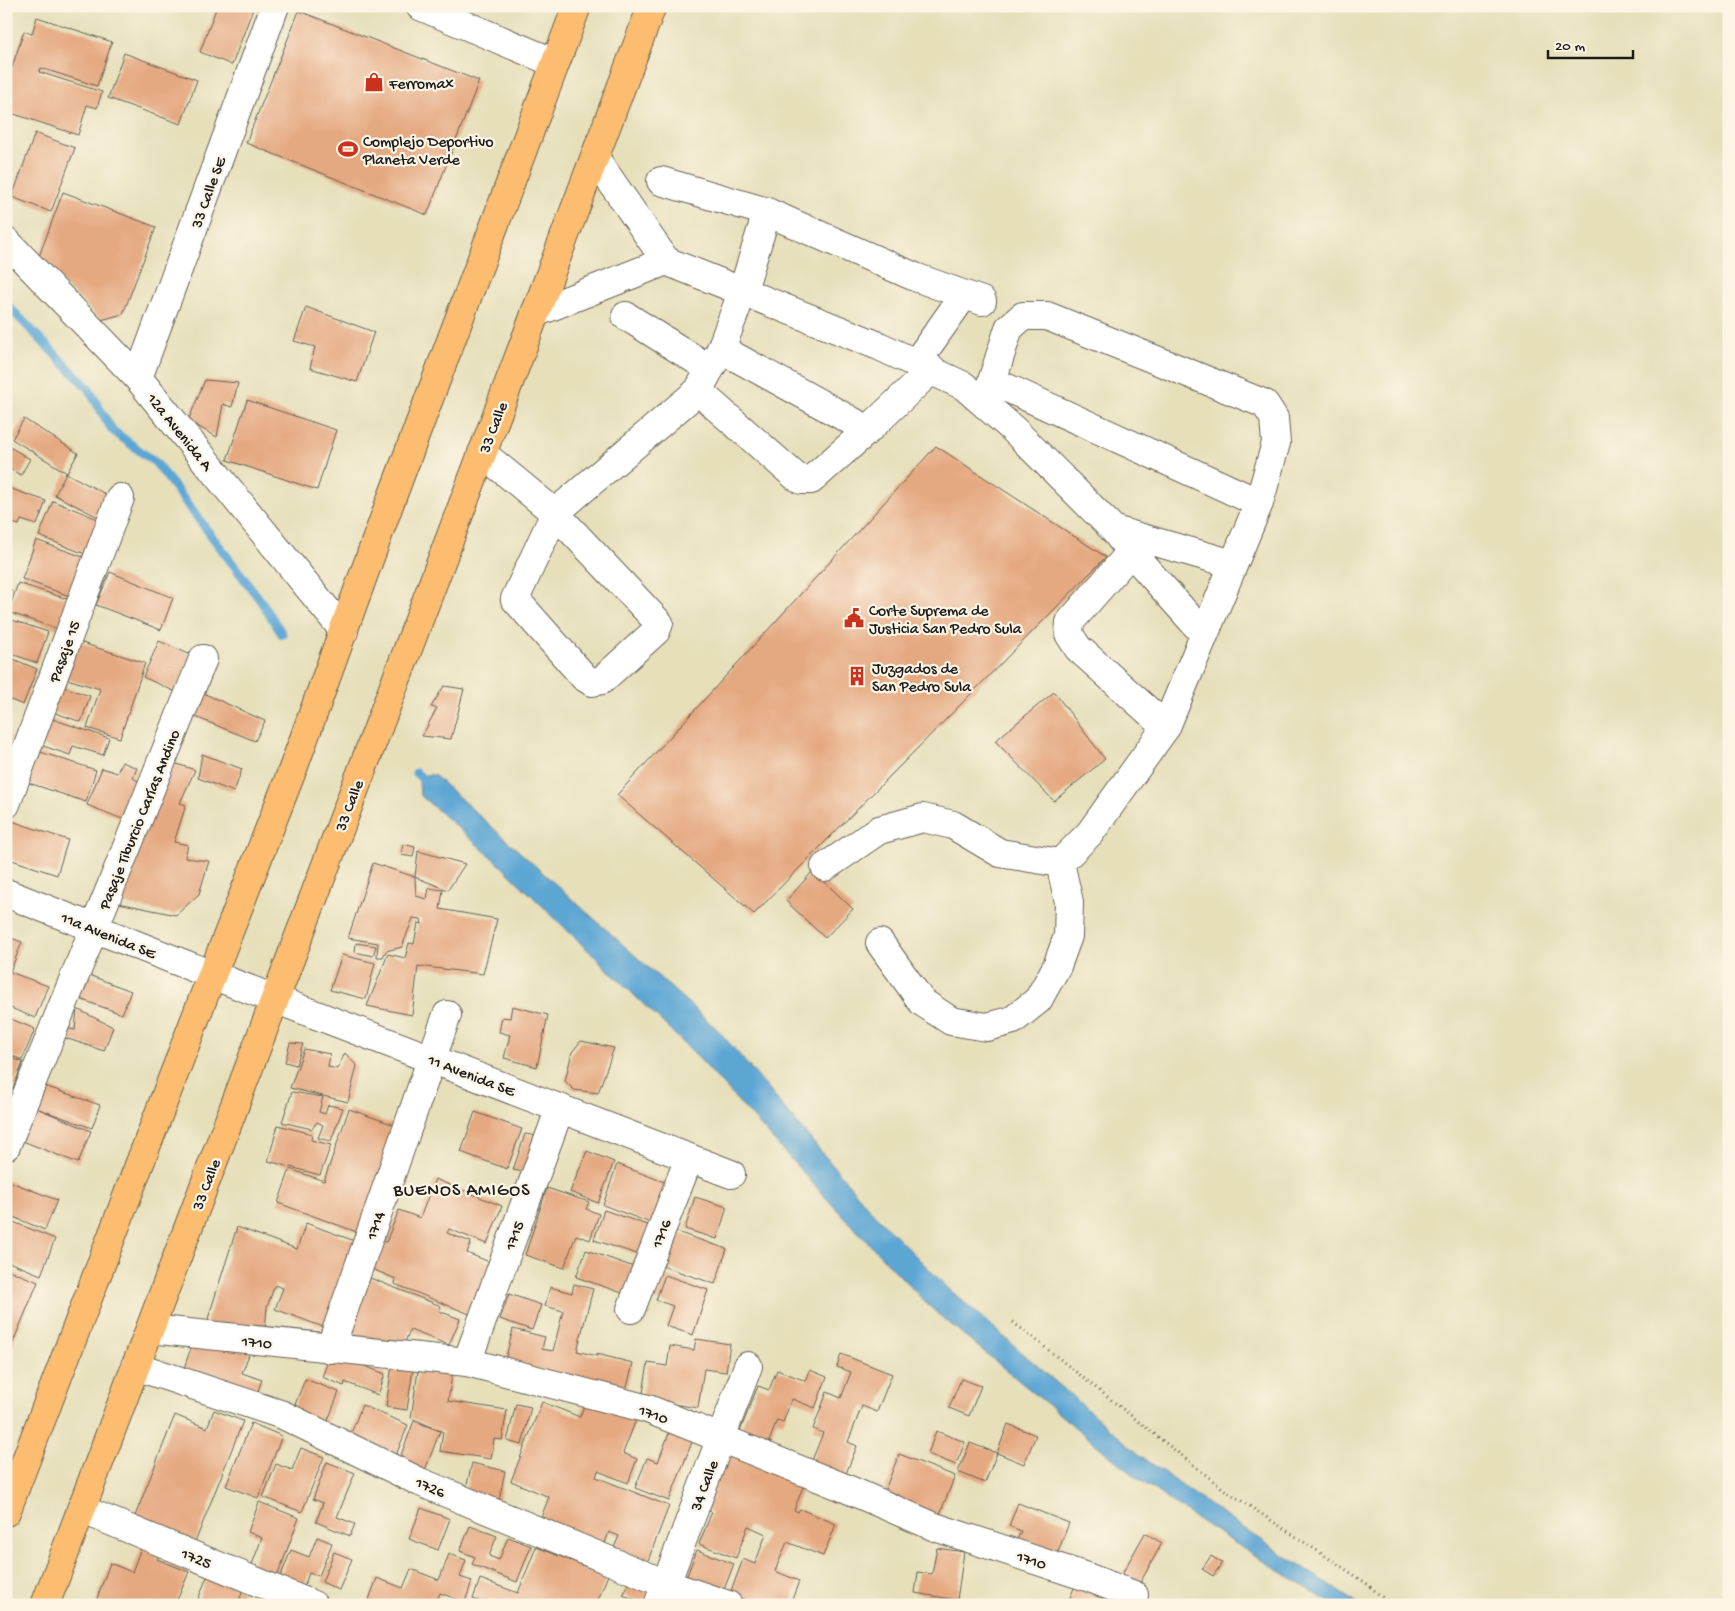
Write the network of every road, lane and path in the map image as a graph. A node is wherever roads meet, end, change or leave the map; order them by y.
1 (276, 6) edge
2 (420, 6) edge
3 (577, 6) edge
4 (652, 6) edge
5 (555, 63) junction
6 (595, 158) junction
7 (661, 181) dead end
8 (767, 212) junction
9 (6, 241) edge
10 (666, 261) junction
11 (743, 290) junction
12 (535, 313) junction
13 (626, 316) dead end
14 (924, 366) junction
15 (709, 370) junction
16 (138, 378) junction
17 (990, 394) junction
18 (868, 430) junction
19 (482, 453) junction
20 (120, 498) dead end
21 (1259, 503) junction
22 (555, 514) junction
23 (1114, 530) junction
24 (1131, 552) junction
25 (1233, 564) junction
26 (344, 631) junction
27 (1204, 634) junction
28 (203, 659) dead end
29 (1166, 727) junction
30 (6, 804) edge
31 (1060, 863) junction
32 (825, 867) dead end
33 (6, 893) edge
34 (93, 928) junction
35 (880, 943) dead end
36 (212, 975) junction
37 (275, 998) junction
38 (447, 1015) dead end
39 (433, 1058) junction
40 (560, 1108) junction
41 (6, 1146) edge
42 (689, 1158) junction
43 (731, 1174) dead end
44 (631, 1309) dead end
45 (1013, 1322) dead end
46 (150, 1329) junction
47 (330, 1349) junction
48 (467, 1362) junction
49 (135, 1366) junction
50 (748, 1366) dead end
51 (720, 1439) junction
52 (81, 1509) junction
53 (6, 1512) edge
54 (662, 1594) edge
55 (1134, 1595) dead end
56 (45, 1605) edge
57 (313, 1605) edge
58 (728, 1605) edge
59 (1391, 1605) edge

1 - 16 street, 33 Calle SE
2 - 5 street
3 - 5 main road
4 - 6 main road, 33 Calle
5 - 26 main road
6 - 10 street
6 - 12 main road, 33 Calle
7 - 8 street
8 - 11 street
8 - 14 street
9 - 16 street, 12a Avenida A
10 - 11 street
10 - 12 street
11 - 14 street
11 - 15 street
12 - 19 main road, 33 Calle
13 - 15 street
14 - 17 street
14 - 18 street
15 - 18 street
15 - 18 street
15 - 22 street
16 - 26 street, 12a Avenida A
17 - 21 street
17 - 21 street
17 - 23 street
19 - 22 street
19 - 37 main road, 33 Calle
20 - 30 street, Pasaje 15
21 - 25 street
22 - 22 street
23 - 24 street
23 - 25 street
24 - 27 street
24 - 29 street
25 - 27 street
26 - 36 main road
27 - 29 street
28 - 34 street, Pasaje Tiburcio Carías Andino
29 - 31 street
31 - 32 street
31 - 35 street
33 - 34 street, 11a Avenida SE
34 - 36 street, 11a Avenida SE
34 - 41 street, Pasaje Tiburcio Carías Andino
36 - 37 street, 11 Avenida SE
36 - 53 main road
37 - 39 street, 11 Avenida SE
37 - 46 main road, 33 Calle
38 - 39 street, 1714
39 - 40 street, 11 Avenida SE
39 - 47 street, 1714
40 - 42 street, 11 Avenida SE
40 - 48 street, 1715
42 - 43 street, 11 Avenida SE
42 - 44 street, 1716
45 - 59 path
46 - 47 street, 1710
46 - 49 main road, 33 Calle
47 - 48 street, 1710
48 - 51 street, 1710
49 - 52 main road, 33 Calle
49 - 54 street, 1726
50 - 51 street, 34 Calle
51 - 54 street, 34 Calle
51 - 55 street, 1710
52 - 56 main road, 33 Calle
52 - 57 street, 1725
54 - 58 street, 1726

